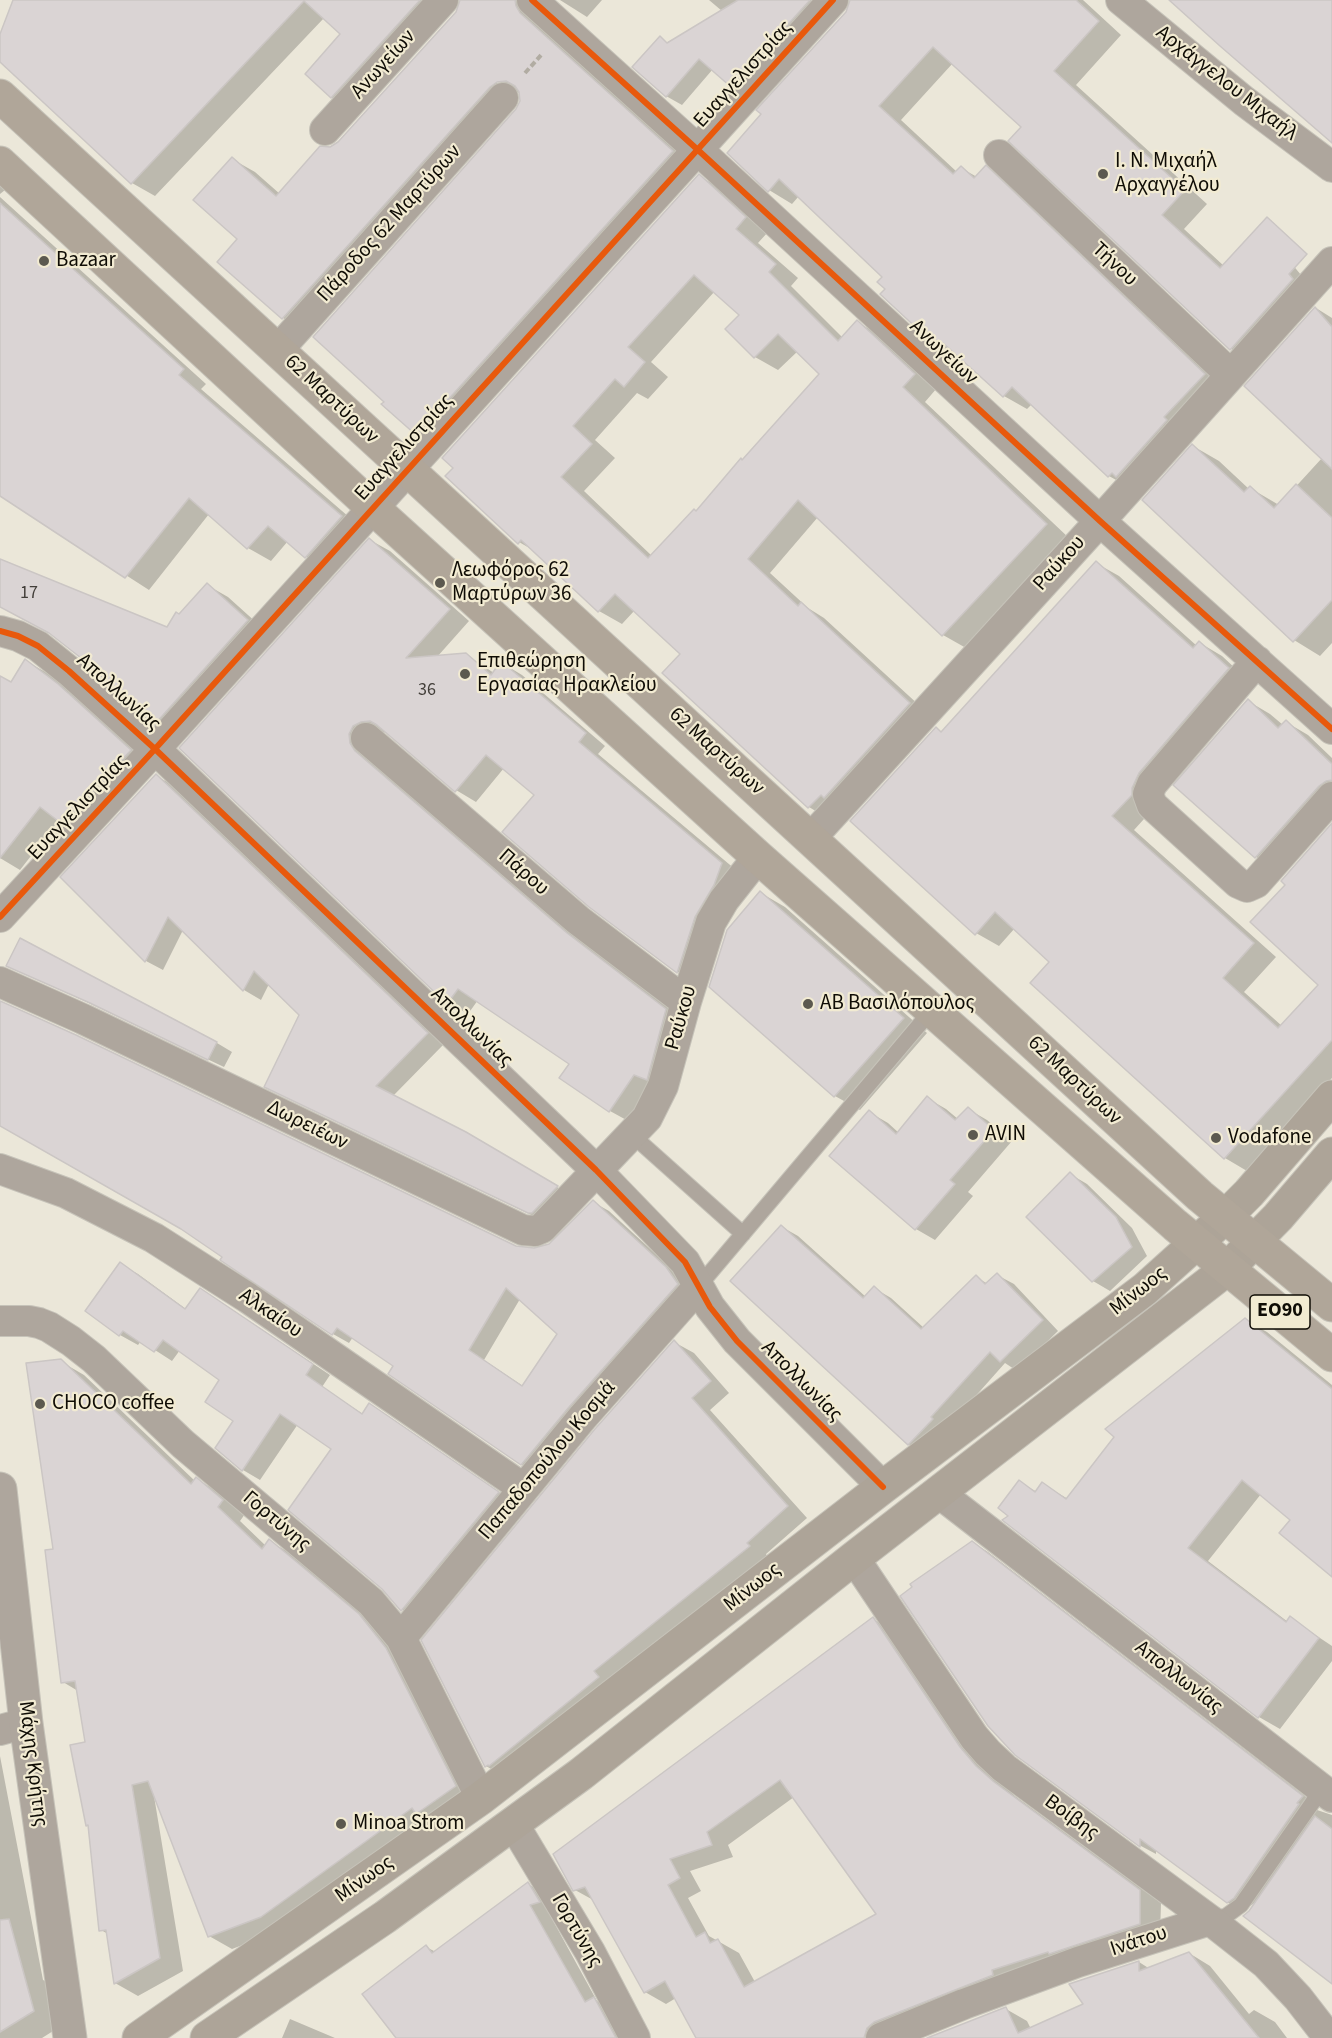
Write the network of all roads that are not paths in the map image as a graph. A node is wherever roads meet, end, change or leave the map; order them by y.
1 (443, 0) edge
2 (532, 0) edge
3 (833, 0) edge
4 (1121, 0) edge
5 (0, 96) edge
6 (503, 98) road end
7 (325, 130) dead end
8 (698, 150) junction
9 (999, 155) dead end
10 (0, 163) edge
11 (1332, 167) edge
12 (1332, 262) edge
13 (277, 351) junction
14 (1230, 374) junction
15 (407, 471) junction
16 (373, 508) junction
17 (1100, 521) junction
18 (0, 631) edge
19 (1257, 661) junction
20 (1332, 729) edge
21 (366, 738) dead end
22 (156, 749) junction
23 (1332, 797) edge
24 (810, 838) junction
25 (758, 857) junction
26 (0, 917) edge
27 (0, 982) edge
28 (686, 1002) junction
29 (931, 1011) junction
30 (1332, 1097) edge
31 (631, 1134) junction
32 (1332, 1154) edge
33 (0, 1169) edge
34 (596, 1170) junction
35 (1225, 1217) junction
36 (743, 1234) junction
37 (1254, 1242) junction
38 (1198, 1243) junction
39 (1227, 1269) junction
40 (698, 1287) junction
41 (1332, 1305) edge
42 (0, 1321) edge
43 (1332, 1355) edge
44 (883, 1487) junction
45 (523, 1488) junction
46 (0, 1492) edge
47 (939, 1493) junction
48 (854, 1558) junction
49 (401, 1638) junction
50 (13, 1726) edge
51 (1329, 1784) edge
52 (481, 1798) junction
53 (514, 1825) junction
54 (1210, 1920) junction
55 (1328, 2036) edge
56 (70, 2038) edge
57 (139, 2038) edge
58 (207, 2038) edge
59 (635, 2038) edge
60 (881, 2038) edge

1 - 7 street, Ανωγείων
2 - 8 street, Ανωγείων
3 - 8 street, Ευαγγελιστρίας
4 - 11 street, Αρχάγγελου Μιχαήλ
5 - 13 main road, 62 Μαρτύρων / ΕΟ90
6 - 13 street, Πάροδος 62 Μαρτύρων
8 - 15 street, Ευαγγελιστρίας
8 - 17 street, Ανωγείων
9 - 14 street, Τήνου
10 - 16 main road, 62 Μαρτύρων / ΕΟ90
12 - 14 street, Ραύκου
13 - 15 main road, 62 Μαρτύρων / ΕΟ90
14 - 17 street, Ραύκου
15 - 16 street, Ευαγγελιστρίας
15 - 24 main road, 62 Μαρτύρων / ΕΟ90
16 - 22 street, Ευαγγελιστρίας
16 - 25 main road, 62 Μαρτύρων / ΕΟ90
17 - 19 street, Ανωγείων
17 - 24 street, Ραύκου
18 - 22 street, Απολλωνίας
19 - 20 street, Ανωγείων
19 - 23 street
21 - 28 street, Πάρου
22 - 26 street, Ευαγγελιστρίας
22 - 34 street, Απολλωνίας
24 - 35 main road, 62 Μαρτύρων / ΕΟ90
25 - 28 street, Ραύκου
25 - 29 main road, 62 Μαρτύρων / ΕΟ90
27 - 34 street, Δωρειέων
28 - 31 street, Ραύκου
29 - 36 lane
29 - 38 main road, 62 Μαρτύρων / ΕΟ90
30 - 35 main road, Μίνωος
31 - 34 street, Ραύκου
31 - 36 lane
32 - 37 main road, Μίνωος
33 - 45 street, Αλκαίου
34 - 40 street, Απολλωνίας
35 - 37 main road, 62 Μαρτύρων / ΕΟ90
35 - 38 main road, Μίνωος
36 - 40 lane
37 - 39 main road, Μίνωος
37 - 41 main road, 62 Μαρτύρων / ΕΟ90
38 - 39 main road, 62 Μαρτύρων / ΕΟ90
38 - 44 main road, Μίνωος
39 - 43 main road, 62 Μαρτύρων / ΕΟ90
39 - 47 main road, Μίνωος
40 - 44 street, Απολλωνίας
40 - 45 street, Παπαδοπούλου Κοσμά
42 - 49 street, Γορτύνης
44 - 52 main road, Μίνωος
45 - 49 street, Παπαδοπούλου Κοσμά
46 - 50 street, Μάχης Κρήτης
47 - 48 main road, Μίνωος
47 - 51 street, Απολλωνίας
48 - 53 main road, Μίνωος
48 - 54 street, Βοίβης
49 - 52 street, Γορτύνης
50 - 56 street, Μάχης Κρήτης
51 - 54 lane, Ινάτου
52 - 57 main road, Μίνωος
53 - 58 main road, Μίνωος
53 - 59 street, Γορτύνης
54 - 55 street, Βοίβης
54 - 60 street, Ινάτου

